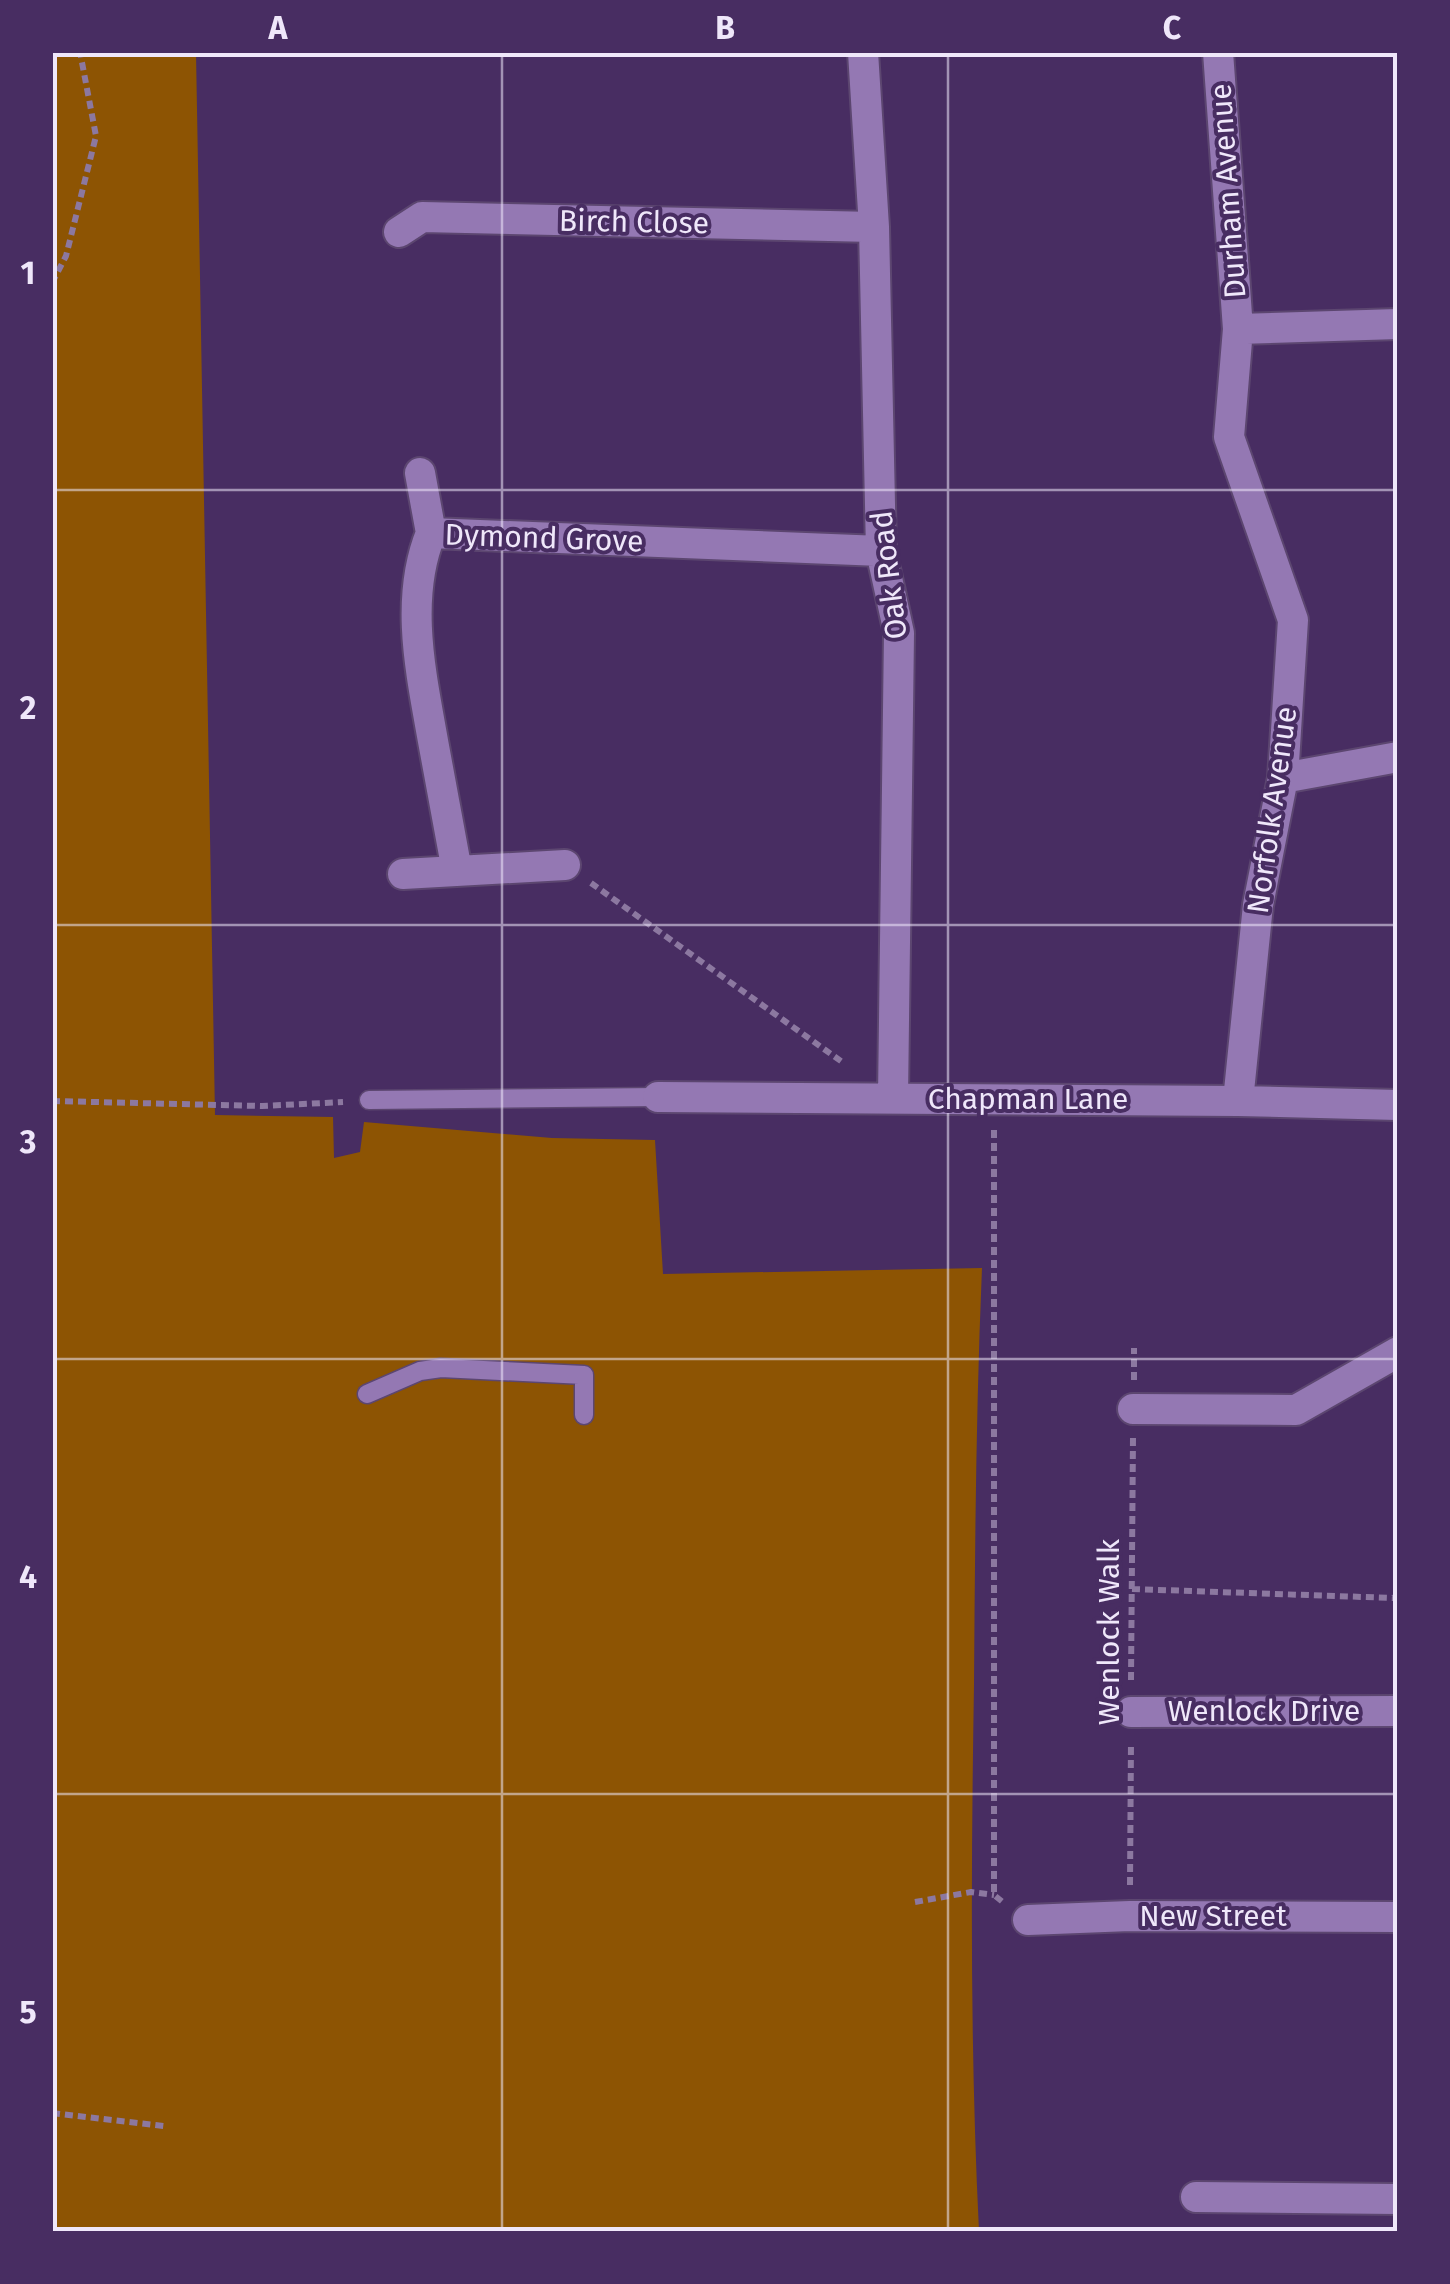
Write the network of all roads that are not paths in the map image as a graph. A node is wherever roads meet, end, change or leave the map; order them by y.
1 (863, 52) edge
2 (1218, 52) edge
3 (874, 227) junction
4 (399, 232) dead end
5 (1398, 324) edge
6 (1238, 329) junction
7 (420, 473) dead end
8 (430, 533) junction
9 (881, 551) junction
10 (1398, 757) edge
11 (1283, 778) junction
12 (565, 865) road end
13 (457, 872) junction
14 (403, 874) dead end
15 (658, 1097) joint
16 (893, 1098) junction
17 (369, 1100) road end
18 (1238, 1101) junction
19 (1398, 1106) edge
20 (1398, 1352) edge
21 (367, 1394) dead end
22 (1134, 1409) road end
23 (584, 1414) dead end
24 (1398, 1711) edge
25 (1131, 1712) road end
26 (1398, 1917) edge
27 (1028, 1920) road end
28 (1196, 2198) dead end
29 (1398, 2200) edge

1 - 3 street, Oak Road
2 - 6 street, Durham Avenue
3 - 4 street, Birch Close
3 - 9 street, Oak Road
5 - 6 street
6 - 11 street, Norfolk Avenue
7 - 8 street
8 - 9 street, Dymond Grove
8 - 13 street, Dymond Grove
9 - 16 street, Oak Road
10 - 11 street
11 - 18 street, Norfolk Avenue
12 - 13 street
13 - 14 street
15 - 16 street, Chapman Lane
15 - 17 lane
16 - 18 street, Chapman Lane
18 - 19 street, Chapman Lane
20 - 22 street
21 - 23 lane
24 - 25 street, Wenlock Drive
26 - 27 street, New Street
28 - 29 street

